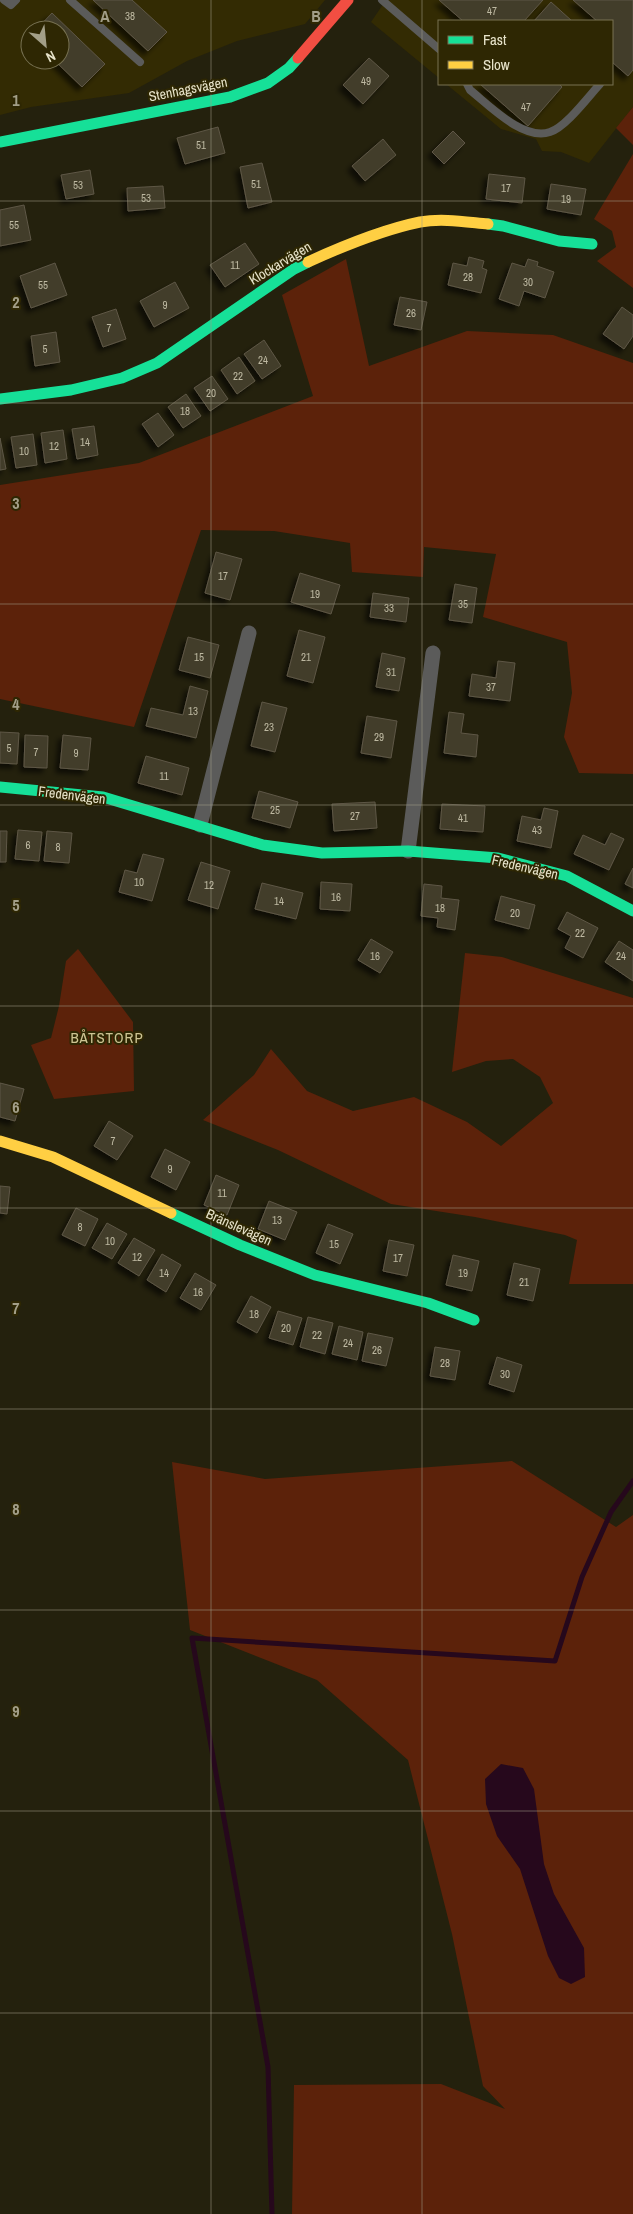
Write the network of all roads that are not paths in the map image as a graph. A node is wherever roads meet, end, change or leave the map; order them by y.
1 (4, 0) edge
2 (16, 0) edge
3 (70, 0) edge
4 (348, 0) edge
5 (382, 0) edge
6 (397, 0) edge
7 (391, 7) junction
8 (438, 48) edge
9 (140, 62) dead end
10 (468, 85) edge
11 (599, 85) edge
12 (0, 142) edge
13 (592, 244) dead end
14 (0, 399) edge
15 (249, 632) dead end
16 (433, 653) dead end
17 (0, 786) edge
18 (200, 825) junction
19 (408, 851) junction
20 (633, 911) edge
21 (0, 1140) edge
22 (474, 1320) dead end

1 - 2 lane
3 - 9 lane
4 - 12 street, Stenhagsvägen
5 - 7 lane
6 - 7 lane
7 - 8 lane
10 - 11 lane
13 - 14 street, Klockarvägen
15 - 18 street
16 - 19 street
17 - 18 street, Fredenvägen
18 - 19 street, Fredenvägen
19 - 20 street, Fredenvägen
21 - 22 street, Bränslevägen

